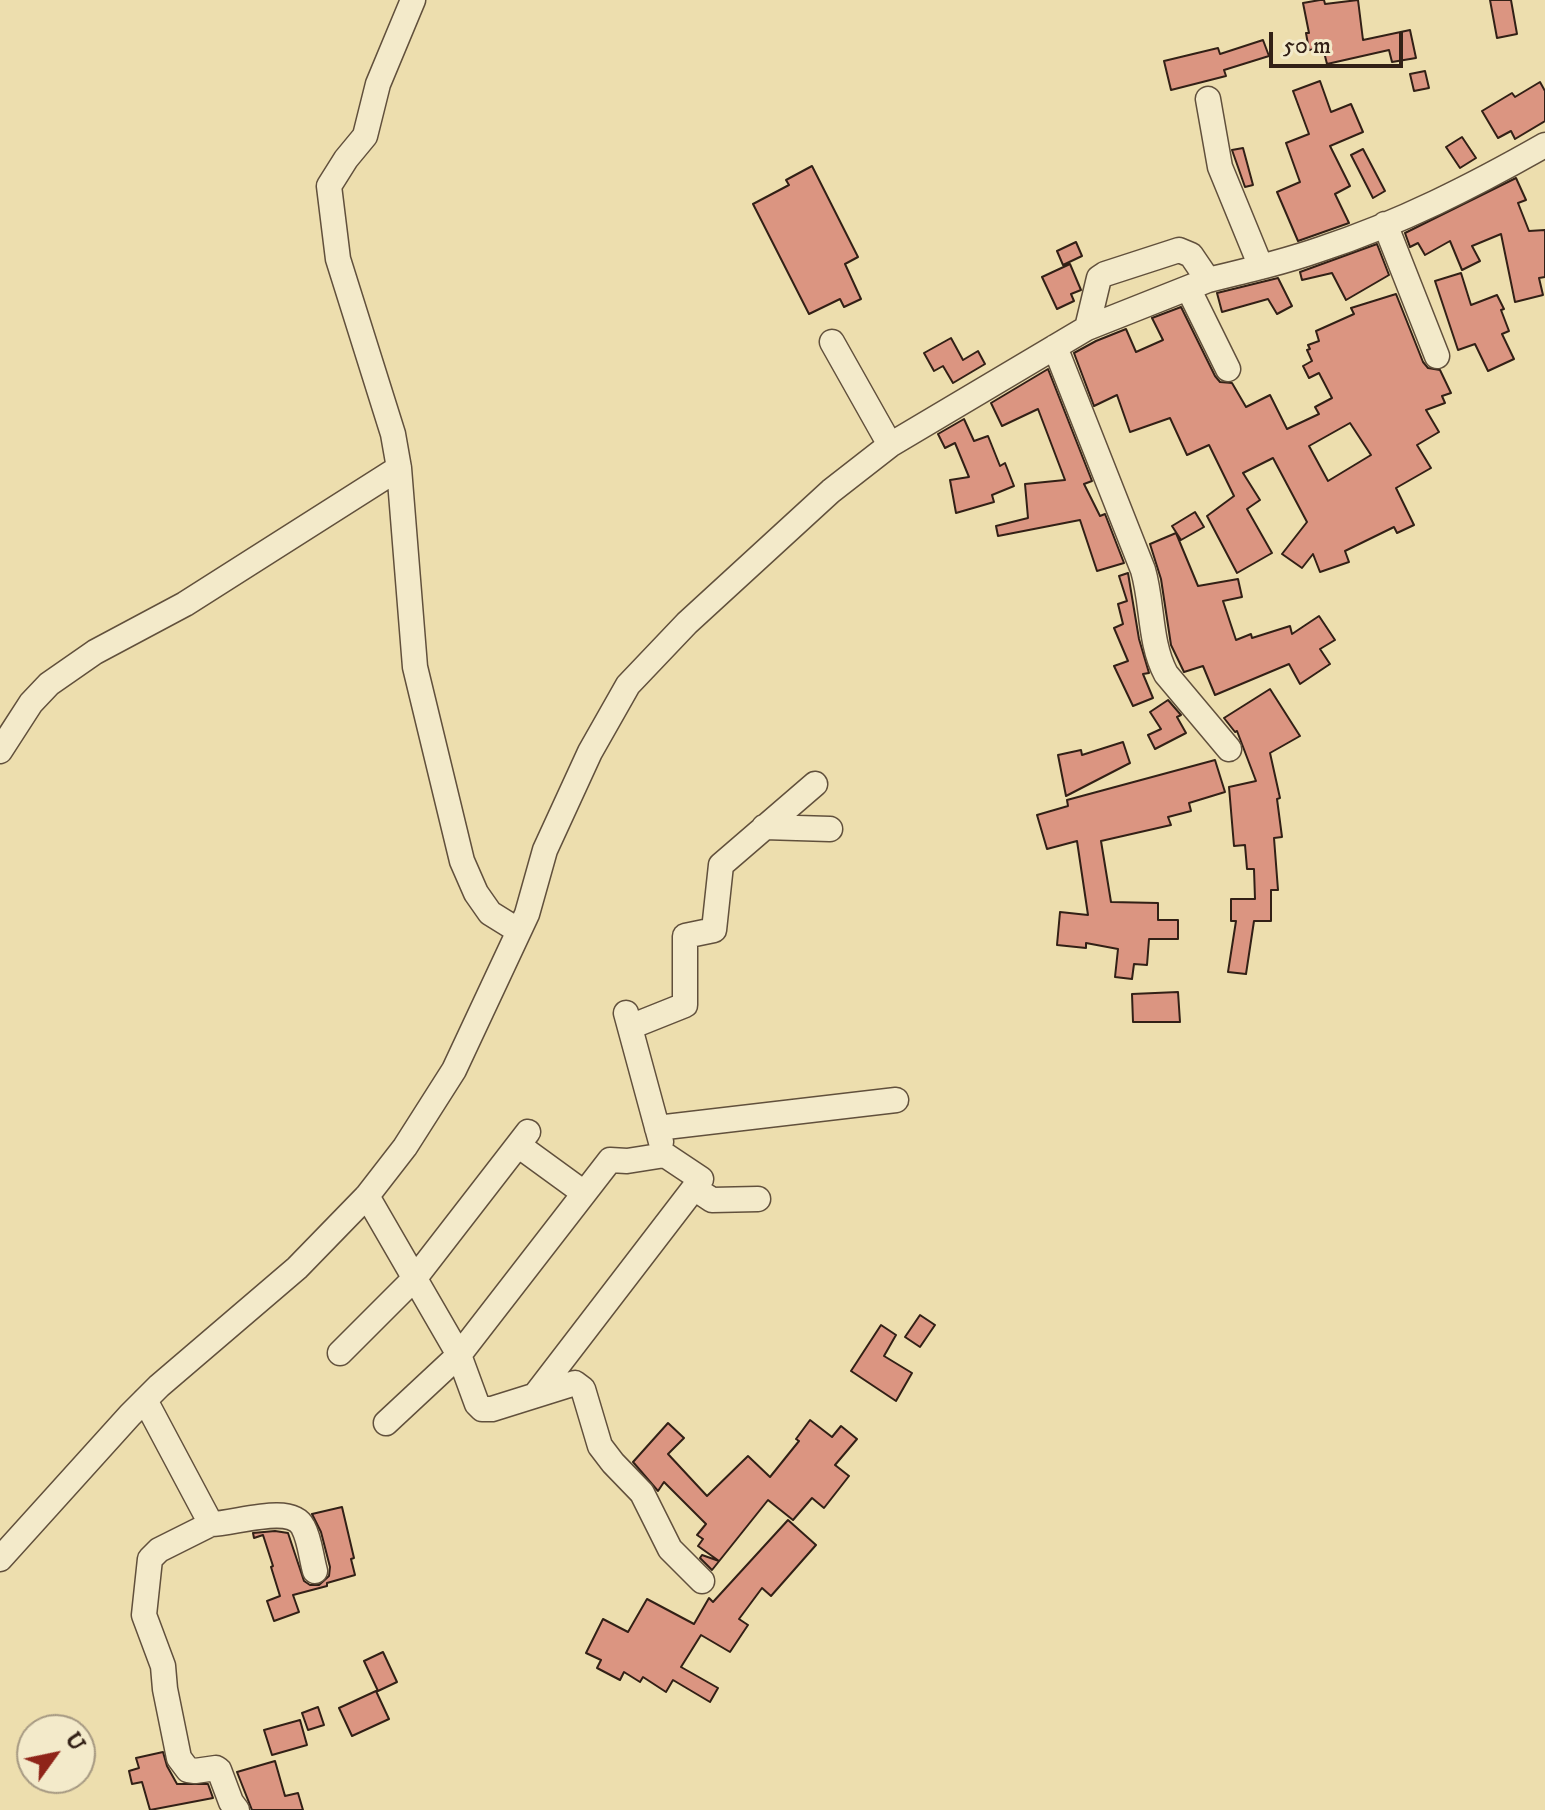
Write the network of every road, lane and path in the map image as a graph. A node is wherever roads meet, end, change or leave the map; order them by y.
1 (413, 0) edge
2 (1208, 99) dead end
3 (1545, 145) edge
4 (1385, 224) junction
5 (1261, 267) junction
6 (1198, 284) junction
7 (1087, 328) junction
8 (832, 342) dead end
9 (1055, 347) junction
10 (1437, 356) dead end
11 (1228, 369) dead end
12 (890, 445) junction
13 (399, 468) junction
14 (1229, 749) dead end
15 (0, 751) edge
16 (815, 784) dead end
17 (764, 827) junction
18 (830, 829) dead end
19 (519, 931) junction
20 (896, 1100) dead end
21 (657, 1128) junction
22 (665, 1155) junction
23 (694, 1188) junction
24 (584, 1193) junction
25 (367, 1196) junction
26 (758, 1199) dead end
27 (415, 1278) junction
28 (340, 1353) dead end
29 (459, 1355) junction
30 (536, 1394) junction
31 (145, 1400) junction
32 (386, 1423) dead end
33 (211, 1524) junction
34 (0, 1559) edge
35 (315, 1571) dead end
36 (702, 1581) dead end
37 (237, 1810) edge

1 - 13 street
2 - 5 street
3 - 4 street
4 - 5 street
4 - 10 street
5 - 6 street
6 - 7 street
6 - 7 street
6 - 11 street
7 - 9 street
8 - 12 street
9 - 12 street
9 - 14 street
12 - 19 street
13 - 15 street
13 - 19 street
16 - 17 street
17 - 18 street
17 - 21 street
19 - 25 street
20 - 21 street
21 - 22 street
22 - 23 street
22 - 24 street
23 - 26 street
23 - 30 street
24 - 27 street
24 - 29 street
25 - 27 street
25 - 31 street
27 - 28 street
27 - 29 street
29 - 30 street
29 - 32 street
30 - 36 street
31 - 33 street
31 - 34 street
33 - 35 street
33 - 37 street

